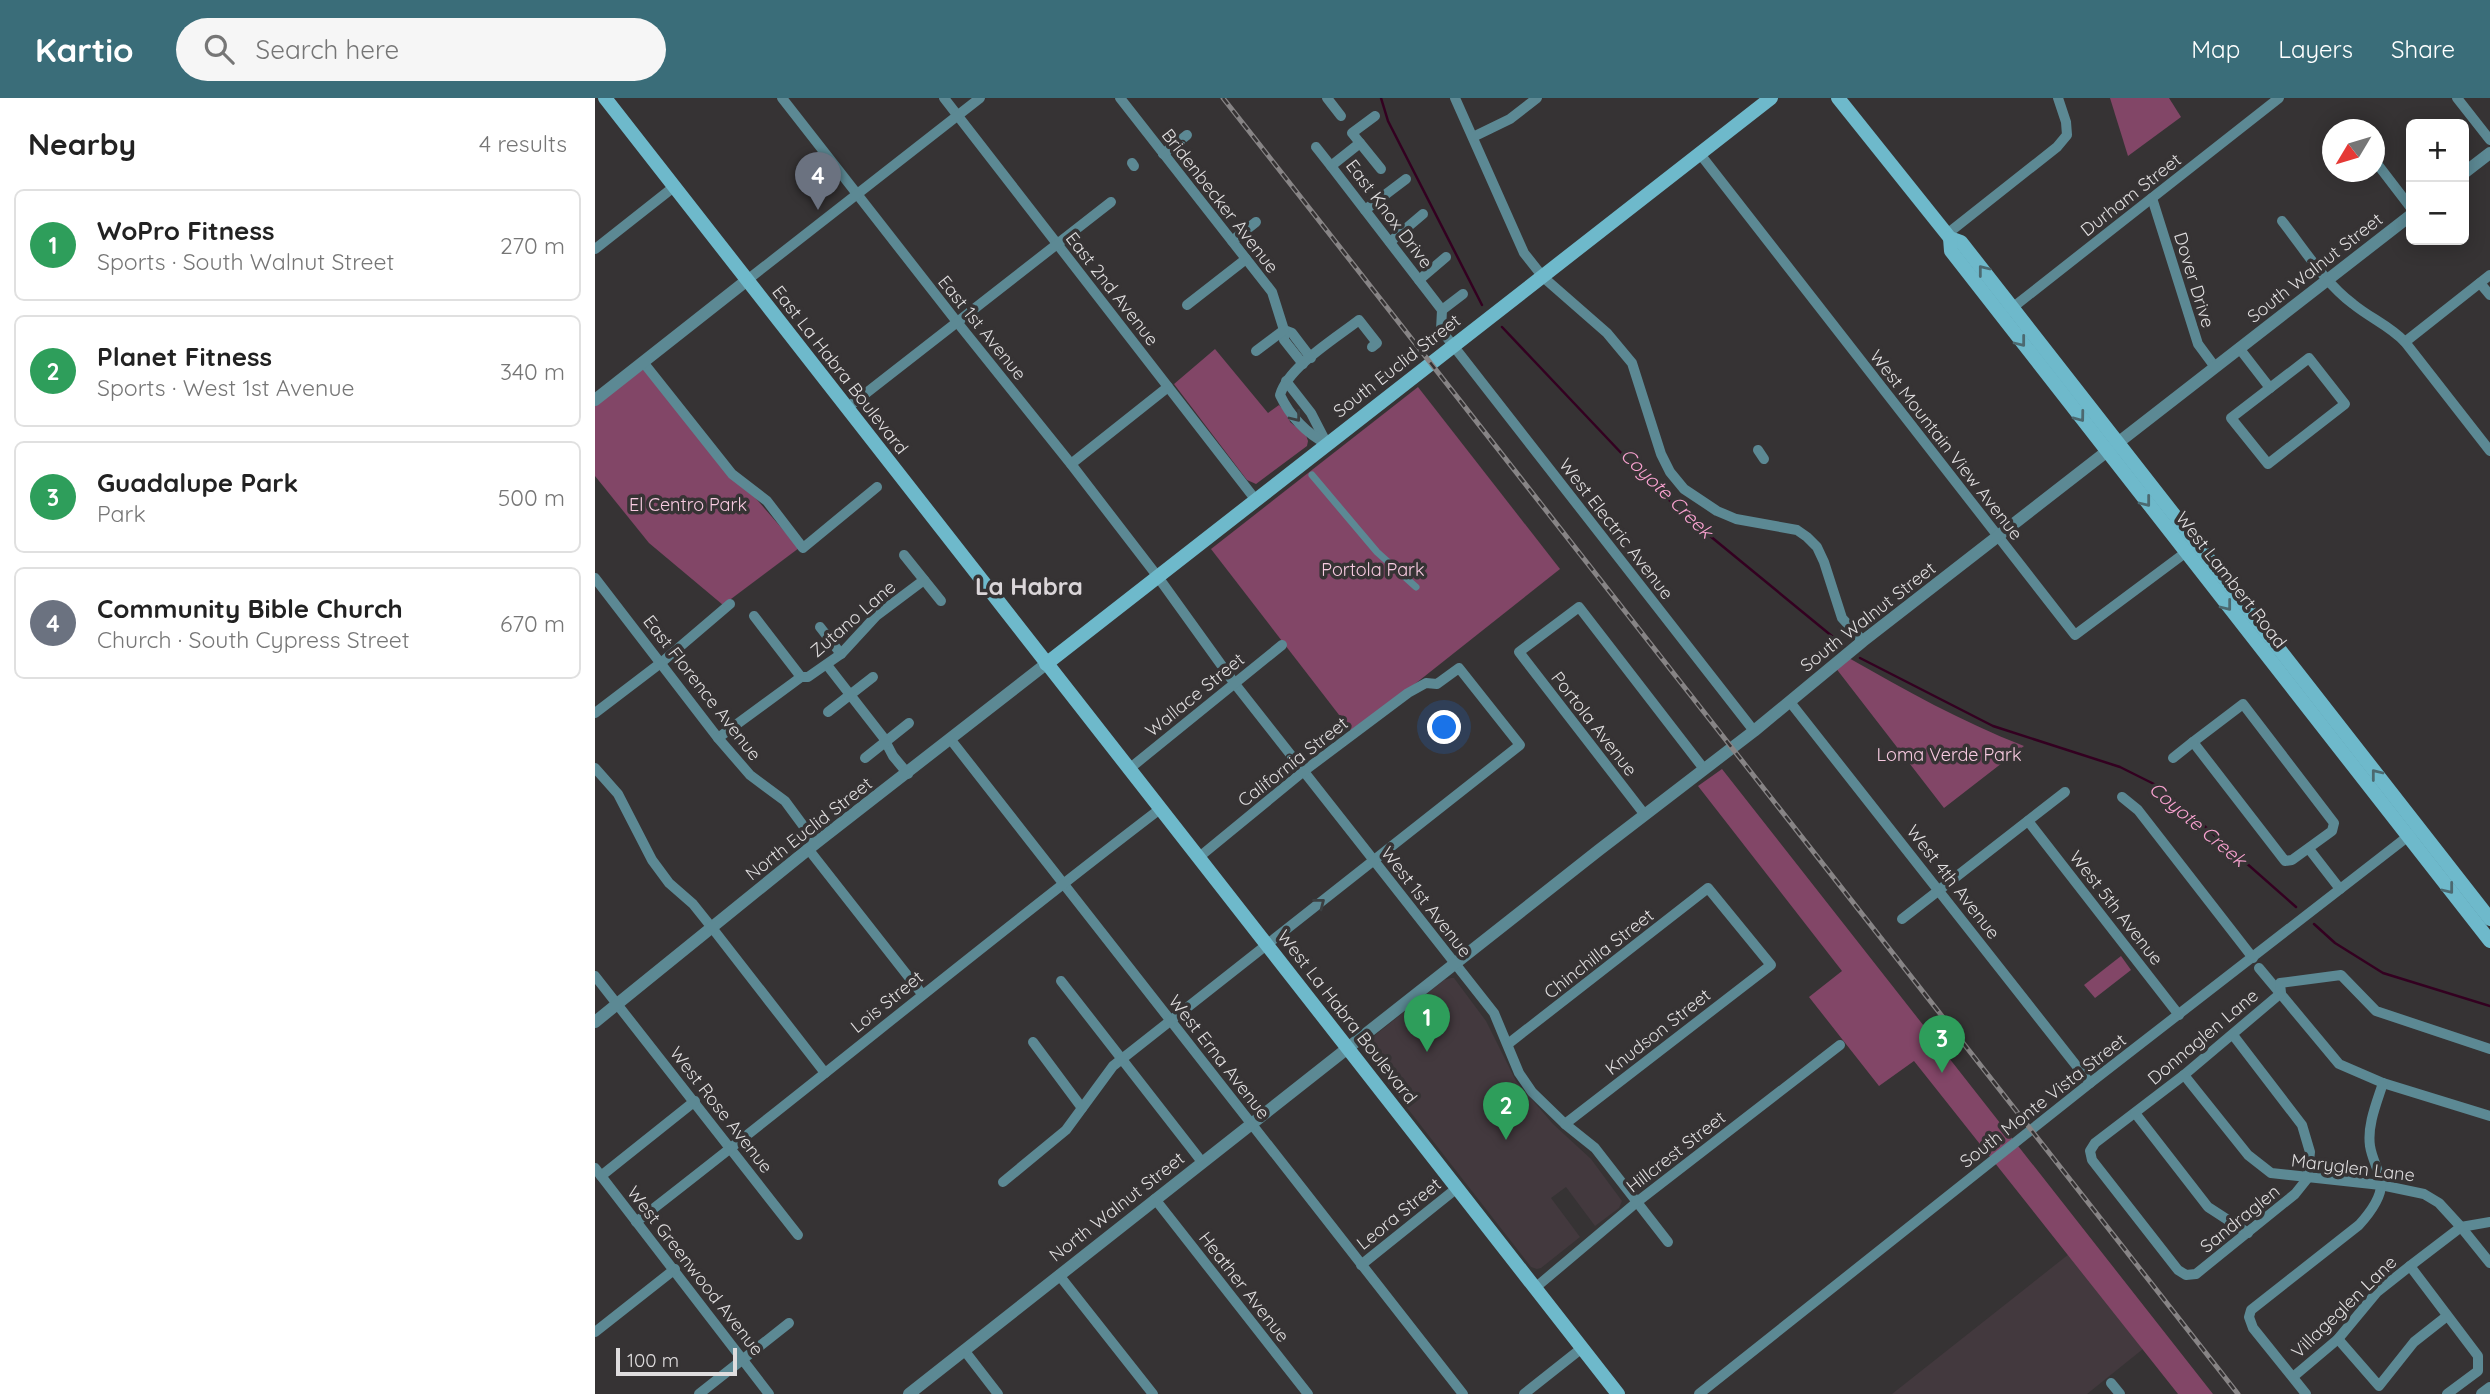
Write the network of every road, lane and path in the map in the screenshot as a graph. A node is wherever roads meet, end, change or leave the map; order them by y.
1 (605, 98) edge
2 (782, 98) edge
3 (944, 98) edge
4 (980, 98) edge
5 (1120, 98) edge
6 (1327, 98) edge
7 (1455, 98) edge
8 (1537, 98) edge
9 (1770, 98) edge
10 (1838, 98) edge
11 (2059, 98) edge
12 (2279, 98) edge
13 (2457, 98) edge
14 (958, 116) junction
15 (1341, 116) dead end
16 (1375, 116) dead end
17 (1188, 135) dead end
18 (1473, 137) junction
19 (2490, 140) edge
20 (1360, 143) junction
21 (1316, 147) dead end
22 (2490, 153) edge
23 (1163, 154) junction
24 (1700, 154) junction
25 (1331, 166) junction
26 (1381, 169) dead end
27 (2469, 169) edge
28 (2385, 174) edge
29 (1406, 179) dead end
30 (675, 187) junction
31 (857, 194) junction
32 (2152, 198) junction
33 (2406, 201) edge
34 (1111, 202) dead end
35 (1365, 211) junction
36 (1423, 214) dead end
37 (2406, 219) edge
38 (2282, 221) dead end
39 (1256, 222) dead end
40 (1948, 236) junction
41 (1232, 241) junction
42 (1390, 242) junction
43 (1056, 244) junction
44 (595, 249) edge
45 (1446, 257) dead end
46 (1245, 259) junction
47 (2490, 275) edge
48 (1543, 277) junction
49 (2328, 279) junction
50 (1419, 280) junction
51 (746, 281) junction
52 (2480, 283) junction
53 (1463, 294) dead end
54 (2490, 295) edge
55 (1187, 305) dead end
56 (1442, 310) junction
57 (2007, 312) junction
58 (957, 322) junction
59 (1284, 330) junction
60 (2405, 342) junction
61 (1372, 347) dead end
62 (1454, 347) junction
63 (2239, 348) junction
64 (1256, 351) dead end
65 (1307, 361) junction
66 (643, 362) junction
67 (2215, 366) junction
68 (1286, 381) junction
69 (1168, 387) junction
70 (2270, 388) junction
71 (595, 400) edge
72 (847, 408) junction
73 (1327, 444) junction
74 (2112, 448) junction
75 (2490, 451) edge
76 (1071, 464) junction
77 (1312, 475) dead end
78 (877, 487) dead end
79 (1255, 499) junction
80 (1998, 537) junction
81 (2191, 548) junction
82 (904, 555) dead end
83 (1158, 577) junction
84 (595, 578) edge
85 (924, 580) junction
86 (1416, 587) dead end
87 (941, 601) dead end
88 (730, 604) dead end
89 (754, 617) dead end
90 (820, 627) dead end
91 (1863, 641) junction
92 (1282, 645) dead end
93 (841, 654) junction
94 (661, 662) junction
95 (1046, 664) junction
96 (827, 665) junction
97 (801, 677) junction
98 (873, 677) dead end
99 (1235, 684) junction
100 (850, 695) junction
101 (1790, 702) junction
102 (828, 712) dead end
103 (595, 713) edge
104 (909, 723) dead end
105 (1754, 731) junction
106 (718, 738) junction
107 (951, 740) junction
108 (886, 741) junction
109 (2193, 741) junction
110 (865, 758) dead end
111 (2173, 758) dead end
112 (595, 768) edge
113 (1129, 769) junction
114 (1705, 769) junction
115 (1304, 771) junction
116 (908, 774) junction
117 (2065, 792) dead end
118 (2122, 797) dead end
119 (1160, 809) junction
120 (1645, 815) junction
121 (2028, 821) junction
122 (2413, 832) junction
123 (813, 847) junction
124 (2309, 849) junction
125 (1198, 858) junction
126 (1373, 860) junction
127 (1063, 884) junction
128 (2340, 888) junction
129 (1939, 890) junction
130 (1902, 919) dead end
131 (2490, 919) edge
132 (713, 929) junction
133 (2490, 941) edge
134 (1266, 945) junction
135 (2253, 958) junction
136 (1454, 964) junction
137 (1771, 965) joint
138 (2259, 968) dead end
139 (595, 976) edge
140 (1061, 981) dead end
141 (2281, 993) junction
142 (922, 994) junction
143 (617, 1005) junction
144 (2179, 1015) junction
145 (1171, 1021) junction
146 (595, 1022) edge
147 (2233, 1035) junction
148 (1033, 1042) dead end
149 (1508, 1044) junction
150 (1840, 1045) dead end
151 (1347, 1048) junction
152 (2490, 1049) edge
153 (1122, 1059) junction
154 (825, 1073) junction
155 (2185, 1075) junction
156 (2090, 1083) junction
157 (2383, 1083) junction
158 (695, 1101) junction
159 (1082, 1108) junction
160 (2135, 1113) junction
161 (2490, 1116) edge
162 (1251, 1123) junction
163 (1565, 1124) junction
164 (731, 1148) junction
165 (1202, 1162) junction
166 (598, 1172) edge
167 (2307, 1179) junction
168 (1003, 1182) dead end
169 (2381, 1185) junction
170 (1457, 1188) junction
171 (1155, 1199) junction
172 (1637, 1202) junction
173 (636, 1222) junction
174 (2490, 1222) edge
175 (2461, 1227) junction
176 (2248, 1233) junction
177 (798, 1235) dead end
178 (1668, 1242) dead end
179 (2490, 1263) edge
180 (1361, 1265) junction
181 (2410, 1266) junction
182 (675, 1269) junction
183 (1059, 1275) junction
184 (2186, 1275) joint
185 (1535, 1288) junction
186 (2447, 1316) junction
187 (789, 1323) dead end
188 (595, 1332) edge
189 (2338, 1339) junction
190 (1582, 1348) junction
191 (964, 1350) junction
192 (743, 1359) junction
193 (2293, 1377) junction
194 (2111, 1382) dead end
195 (2490, 1388) edge
196 (2382, 1390) edge
197 (699, 1394) edge
198 (769, 1394) edge
199 (909, 1394) edge
200 (998, 1394) edge
201 (1153, 1394) edge
202 (1308, 1394) edge
203 (1463, 1394) edge
204 (1524, 1394) edge
205 (1618, 1394) edge
206 (1699, 1394) edge
207 (2120, 1394) edge
208 (2306, 1394) edge
209 (2447, 1394) edge
210 (2482, 1394) edge

1 - 30 main road, East La Habra Boulevard
2 - 31 street, East 1st Avenue
3 - 14 street, East 2nd Avenue
4 - 14 street
5 - 23 street, Bridenbecker Avenue
6 - 15 street
7 - 18 street
8 - 18 street
9 - 24 main road, South Euclid Street
10 - 40 main road, West Lambert Road
11 - 40 street
12 - 32 street, Durham Street
13 - 19 street
14 - 31 street
14 - 43 street, East 2nd Avenue
16 - 20 street, East Knox Drive
17 - 23 street
18 - 48 street
20 - 25 street, East Knox Drive
20 - 26 street
21 - 25 street
22 - 27 street
23 - 41 street, Bridenbecker Avenue
24 - 48 main road, South Euclid Street
24 - 80 street, West Mountain View Avenue
25 - 35 street, East Knox Drive
28 - 33 street
29 - 35 street
30 - 44 street
30 - 51 main road, East La Habra Boulevard
31 - 51 street
31 - 58 street, East 1st Avenue
32 - 57 street, Durham Street
32 - 67 street, Dover Drive
34 - 43 street
35 - 42 street, East Knox Drive
36 - 42 street
37 - 49 street, South Walnut Street
38 - 49 street
39 - 41 street
40 - 57 main road, West Lambert Road
41 - 46 street, Bridenbecker Avenue
42 - 50 street, East Knox Drive
43 - 58 street
43 - 69 street, East 2nd Avenue
45 - 50 street
46 - 55 street
46 - 59 street, Bridenbecker Avenue
47 - 52 street
48 - 62 main road, South Euclid Street
48 - 91 street
49 - 60 street
49 - 63 street, South Walnut Street
50 - 56 street, East Knox Drive
51 - 66 street
51 - 72 main road, East La Habra Boulevard
52 - 54 street
52 - 60 street
53 - 56 street
56 - 62 street, East Knox Drive
57 - 74 main road, West Lambert Road
58 - 72 street
58 - 76 street, East 1st Avenue
59 - 64 street
59 - 65 street, Bridenbecker Avenue
60 - 75 street
61 - 65 street
62 - 73 main road, South Euclid Street
62 - 105 street, West Electric Avenue
63 - 67 street, South Walnut Street
63 - 70 street
65 - 68 street
66 - 71 street
66 - 78 street
67 - 74 street, South Walnut Street
68 - 73 street
68 -> 73 street
69 - 76 street
69 - 79 street, East 2nd Avenue
70 - 70 street
72 - 95 main road, East La Habra Boulevard
73 - 79 main road, South Euclid Street
74 - 80 street, South Walnut Street
74 - 81 main road, West Lambert Road
76 - 83 street, East 1st Avenue
77 - 86 street
79 - 83 main road, South Euclid Street
80 - 81 street, West Mountain View Avenue
80 - 91 street, South Walnut Street
81 - 122 main road, West Lambert Road
82 - 85 street
83 - 95 main road, South Euclid Street
83 - 99 street, West 1st Avenue
84 - 94 street, East Florence Avenue
85 - 87 street
85 - 93 street, Zutano Lane
88 - 94 street
89 - 97 street
90 - 93 street
91 - 101 street, South Walnut Street
92 - 99 street, Wallace Street
93 - 96 street, Zutano Lane
94 - 103 street
94 - 106 street, East Florence Avenue
95 - 107 street, North Euclid Street
95 - 113 main road, West La Habra Boulevard
96 - 97 street, Zutano Lane
96 - 100 street
97 - 106 street, Zutano Lane
98 - 100 street
99 - 113 street, Wallace Street
99 - 115 street, West 1st Avenue
100 - 102 street
100 - 108 street
101 - 105 street, South Walnut Street
101 - 129 street, West 4th Avenue
104 - 108 street
105 - 114 street, South Walnut Street
106 - 123 street, East Florence Avenue
107 - 116 street, North Euclid Street
107 - 127 street, West Erna Avenue
108 - 110 street
108 - 116 street
109 - 111 street
109 - 124 street
109 - 124 street
112 - 132 street
113 - 119 main road, West La Habra Boulevard
114 - 120 street, South Walnut Street
114 - 120 street, Portola Avenue
115 - 125 street, California Street
115 - 126 street, West 1st Avenue
115 - 126 street, California Street
116 - 123 street, North Euclid Street
117 - 121 street
118 - 135 street
119 - 125 main road, West La Habra Boulevard
119 - 127 street, Lois Street
120 - 136 street, South Walnut Street
121 - 129 street
121 - 144 street, West 5th Avenue
122 - 128 street, South Monte Vista Street
122 - 131 main road, West Lambert Road
122 -> 133 main road, West Lambert Road
123 - 132 street, North Euclid Street
123 - 142 street, East Florence Avenue
124 - 128 street
125 - 134 main road, West La Habra Boulevard
134 -> 126 street
126 - 136 street, West 1st Avenue
127 - 142 street, Lois Street
127 - 145 street, West Erna Avenue
128 - 135 street, South Monte Vista Street
129 - 130 street
129 - 156 street, West 4th Avenue
132 - 143 street, North Euclid Street
132 - 154 street
134 - 145 street
134 - 151 main road, West La Habra Boulevard
135 - 144 street, South Monte Vista Street
136 - 149 street, West 1st Avenue
136 - 151 street, South Walnut Street
137 - 149 street, Chinchilla Street
137 - 163 street, Knudson Street
138 - 141 street
139 - 143 street, West Rose Avenue
140 - 153 street
141 - 147 street, Donnaglen Lane
141 - 152 street, Donnaglen Lane
141 - 157 street
142 - 154 street, Lois Street
143 - 146 street, North Euclid Street
143 - 158 street, West Rose Avenue
144 - 156 street, South Monte Vista Street
145 - 153 street
145 - 162 street, West Erna Avenue
147 - 155 street, Donnaglen Lane
147 - 167 street
148 - 159 street
149 - 163 street, West 1st Avenue
150 - 172 street, Hillcrest Street
151 - 162 street, North Walnut Street
151 - 170 main road, West La Habra Boulevard
153 - 159 street
153 - 165 street
154 - 164 street, Lois Street
155 - 160 street, Donnaglen Lane
155 - 167 street, Maryglen Lane
156 - 206 street, South Monte Vista Street
157 - 161 street
157 - 169 street
158 - 164 street, West Rose Avenue
158 - 166 street
159 - 168 street
160 - 176 street
160 - 184 street, Donnaglen Lane
162 - 165 street, North Walnut Street
162 - 180 street, West Erna Avenue
163 - 172 street, West 1st Avenue
164 - 173 street, Lois Street
164 - 177 street, West Rose Avenue
165 - 171 street, North Walnut Street
166 - 173 street, West Greenwood Avenue
167 - 169 street, Maryglen Lane
167 - 176 street, Sandraglen
169 - 175 street, Maryglen Lane
169 - 193 street
170 - 180 street, Leora Street
170 - 185 main road, West La Habra Boulevard
171 - 183 street, North Walnut Street
171 - 202 street, Heather Avenue
172 - 178 street, West 1st Avenue
172 - 185 street, Hillcrest Street
173 - 182 street, West Greenwood Avenue
174 - 175 street, Villageglen Lane
175 - 179 street, Maryglen Lane
175 - 181 street, Villageglen Lane
176 - 184 street, Sandraglen
180 - 203 street, West Erna Avenue
181 - 186 street
181 - 189 street, Villageglen Lane
182 - 188 street
182 - 192 street, West Greenwood Avenue
183 - 191 street, North Walnut Street
183 - 201 street
185 - 190 main road, West La Habra Boulevard
186 - 196 street
186 - 209 street
187 - 192 street
189 - 193 street, Villageglen Lane
189 - 196 street
190 - 204 street
190 - 205 main road, West La Habra Boulevard
191 - 199 street, North Walnut Street
191 - 200 street
192 - 197 street
192 - 198 street, West Greenwood Avenue
193 - 208 street
194 - 207 street
195 - 210 street

